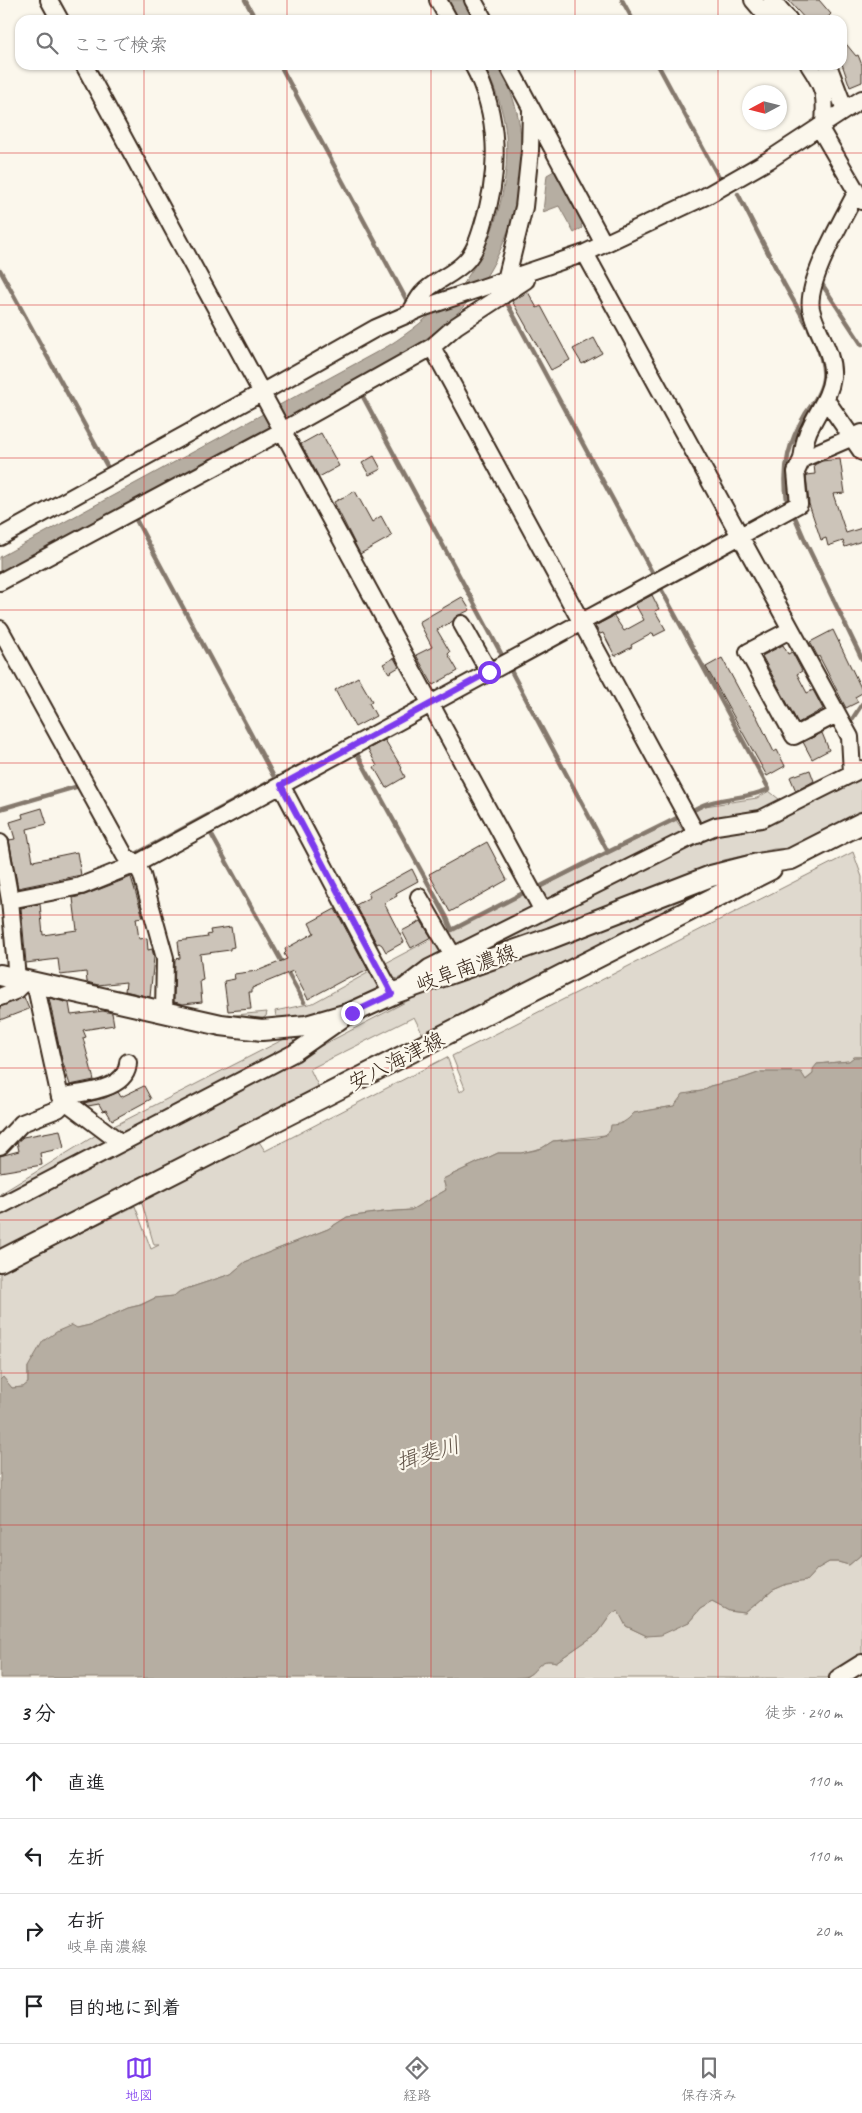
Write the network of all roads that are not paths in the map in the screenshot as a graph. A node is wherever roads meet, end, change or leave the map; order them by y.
1 (49, 0) edge
2 (438, 0) edge
3 (473, 0) edge
4 (753, 0) edge
5 (772, 0) edge
6 (57, 15) edge
7 (446, 15) edge
8 (481, 15) edge
9 (766, 15) edge
10 (786, 15) edge
11 (87, 70) edge
12 (476, 70) edge
13 (511, 70) edge
14 (812, 70) edge
15 (830, 70) edge
16 (862, 99) edge
17 (531, 108) junction
18 (845, 110) junction
19 (822, 126) junction
20 (859, 197) edge
21 (604, 244) junction
22 (585, 253) junction
23 (538, 271) junction
24 (506, 280) junction
25 (416, 311) junction
26 (432, 347) junction
27 (264, 397) junction
28 (826, 400) junction
29 (280, 428) junction
30 (857, 435) edge
31 (862, 452) edge
32 (802, 459) junction
33 (0, 536) edge
34 (739, 536) junction
35 (0, 582) edge
36 (581, 623) junction
37 (462, 624) dead end
38 (0, 629) edge
39 (790, 630) junction
40 (489, 672) junction
41 (430, 703) junction
42 (837, 714) junction
43 (857, 771) edge
44 (281, 785) junction
45 (862, 823) edge
46 (697, 835) junction
47 (0, 844) edge
48 (791, 859) junction
49 (136, 864) junction
50 (419, 896) dead end
51 (10, 900) junction
52 (543, 911) junction
53 (452, 956) junction
54 (19, 979) edge
55 (394, 993) junction
56 (0, 997) edge
57 (164, 1012) junction
58 (352, 1013) junction
59 (128, 1062) dead end
60 (63, 1099) junction
61 (121, 1143) junction
62 (0, 1146) edge
63 (0, 1206) edge
64 (0, 1261) edge
65 (862, 1662) edge
66 (838, 1678) edge

1 - 6 street
2 - 7 street
3 - 8 street
4 - 9 street
5 - 10 street
11 - 27 street
12 - 25 street
13 - 17 street
14 - 19 street
15 - 18 street
16 - 18 street
17 - 21 street
17 - 24 street
18 - 19 street
19 - 20 street
19 - 21 street
20 - 28 street
21 - 22 street
22 - 23 street
22 - 34 street
23 - 24 street
23 - 26 street
24 - 25 street
25 - 27 street
26 - 29 street
26 - 36 street
27 - 29 street
27 - 33 street
28 - 30 street
28 - 32 street
29 - 35 street
29 - 41 street
30 - 31 street
30 - 32 street
32 - 34 street
34 - 36 street
34 - 39 street
36 - 40 street
36 - 46 street
37 - 40 street
38 - 49 street
39 - 42 street
39 - 42 street
40 - 41 street
41 - 44 street
41 - 52 street
42 - 43 street
43 - 46 street
44 - 49 street
44 - 55 street
45 - 48 main road, 岐阜南濃線
46 - 52 street
47 - 51 street
48 - 55 main road, 岐阜南濃線
48 - 64 main road, 安八海津線
49 - 51 street
49 - 57 street
50 - 53 street
51 - 54 street
52 - 53 street
53 - 55 street
54 - 56 street
54 - 57 main road, 岐阜南濃線
54 - 60 street
55 - 58 main road, 岐阜南濃線
57 - 58 main road, 岐阜南濃線
58 - 61 street
59 - 60 street
60 - 61 street
60 - 62 street
61 - 63 street
65 - 66 street

